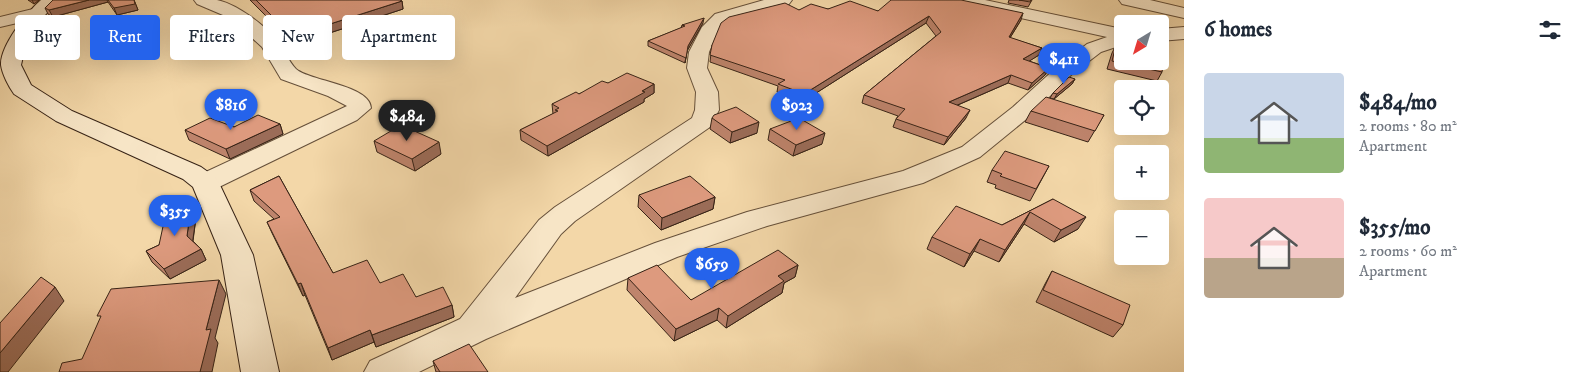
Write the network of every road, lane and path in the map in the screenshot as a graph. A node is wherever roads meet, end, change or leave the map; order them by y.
1 (783, 0) edge
2 (961, 0) edge
3 (1128, 0) edge
4 (208, 1) edge
5 (44, 7) edge
6 (1184, 13) edge
7 (0, 22) edge
8 (1184, 33) edge
9 (1169, 34) edge
10 (1114, 35) edge
11 (1114, 40) edge
12 (205, 183) junction
13 (473, 329) junction
14 (260, 372) edge
15 (383, 372) edge

1 - 13 street
2 - 10 street
3 - 6 street
4 - 12 street
5 - 7 street
5 - 12 street
8 - 9 street
11 - 13 street
12 - 14 street
13 - 15 street

